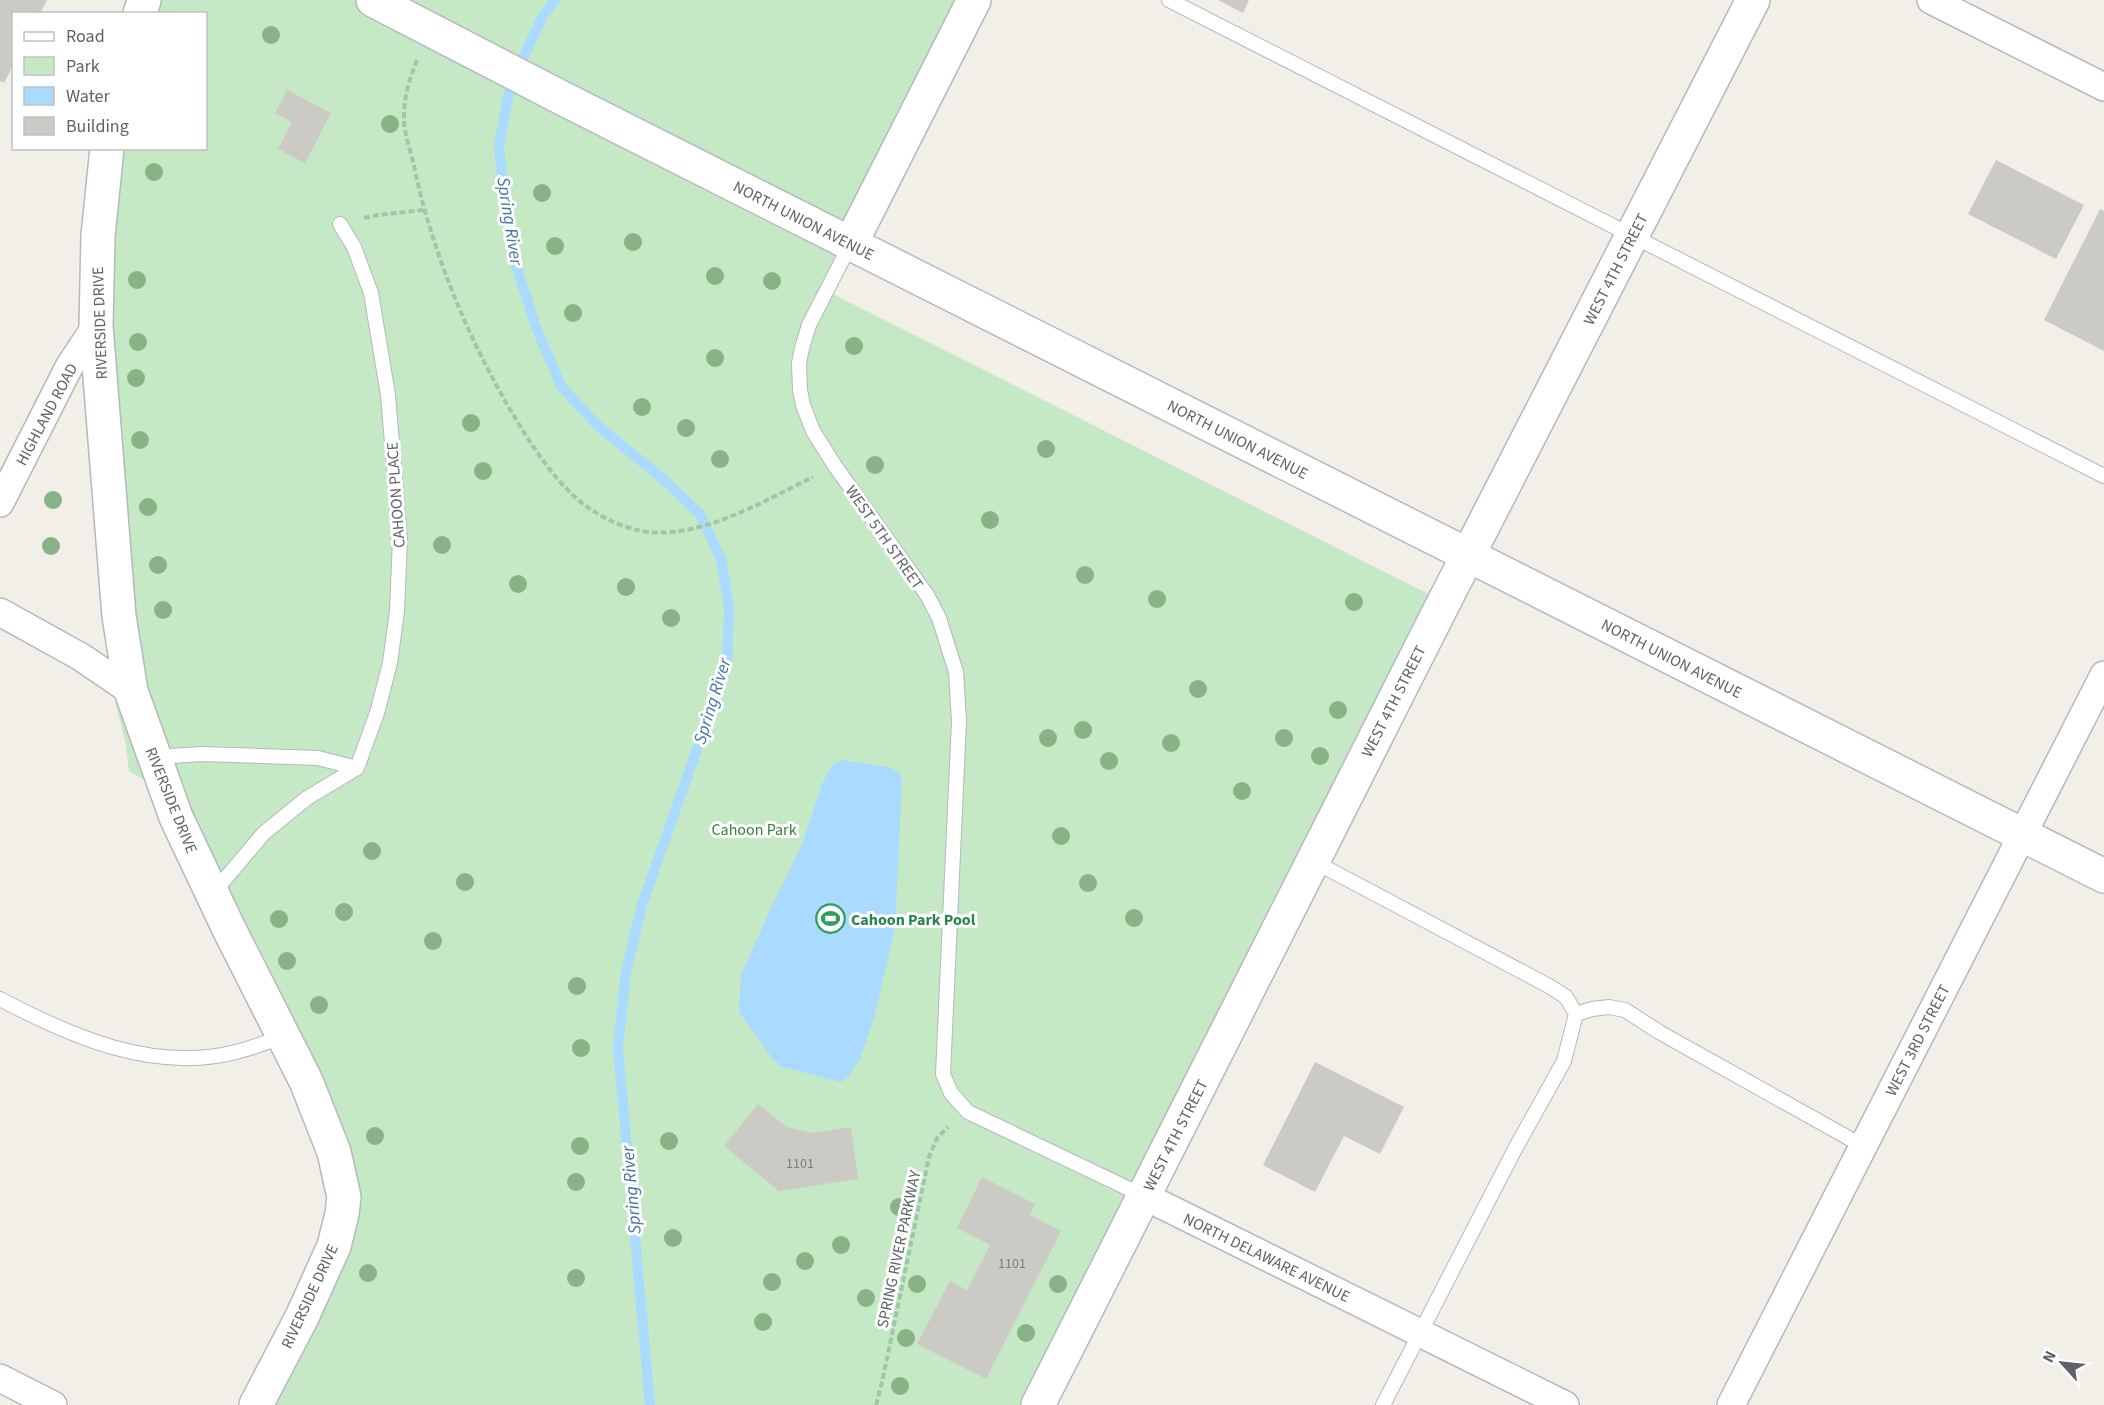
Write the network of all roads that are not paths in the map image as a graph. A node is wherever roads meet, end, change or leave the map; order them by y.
1 (373, 0) edge
2 (974, 0) edge
3 (1169, 0) edge
4 (1753, 0) edge
5 (1931, 0) edge
6 (2104, 87) edge
7 (107, 150) edge
8 (340, 224) road end
9 (1632, 236) junction
10 (851, 243) junction
11 (96, 326) junction
12 (2104, 476) edge
13 (0, 503) edge
14 (1468, 554) junction
15 (0, 612) edge
16 (2104, 675) edge
17 (131, 691) junction
18 (154, 758) junction
19 (357, 768) junction
20 (2022, 835) junction
21 (1313, 861) junction
22 (2104, 876) edge
23 (212, 893) junction
24 (0, 999) edge
25 (1576, 1014) junction
26 (284, 1036) junction
27 (968, 1113) joint
28 (1863, 1146) junction
29 (1144, 1196) junction
30 (1419, 1333) junction
31 (0, 1378) edge
32 (52, 1405) edge
33 (256, 1405) edge
34 (1038, 1405) edge
35 (1383, 1405) edge
36 (1565, 1405) edge
37 (1731, 1405) edge

1 - 10 street, NORTH UNION AVENUE
2 - 10 street, WEST 5TH STREET
3 - 9 lane
4 - 9 street, WEST 4TH STREET
5 - 6 street
7 - 11 street, RIVERSIDE DRIVE
8 - 19 lane, CAHOON PLACE
9 - 12 lane
9 - 14 street, WEST 4TH STREET
10 - 14 street, NORTH UNION AVENUE
10 - 27 lane, WEST 5TH STREET
11 - 13 street, HIGHLAND ROAD
11 - 17 street, RIVERSIDE DRIVE
14 - 20 street, NORTH UNION AVENUE
14 - 21 street, WEST 4TH STREET
15 - 17 street
16 - 20 street, WEST 3RD STREET
17 - 18 street, RIVERSIDE DRIVE
18 - 19 lane
18 - 23 street, RIVERSIDE DRIVE
19 - 23 lane
20 - 22 street, NORTH UNION AVENUE
20 - 28 street, WEST 3RD STREET
21 - 25 lane
21 - 29 street, WEST 4TH STREET
23 - 26 street, RIVERSIDE DRIVE
24 - 26 lane
25 - 28 lane
25 - 30 lane
26 - 33 street, RIVERSIDE DRIVE
27 - 29 lane, NORTH DELAWARE AVENUE
28 - 37 street, WEST 3RD STREET
29 - 30 street, NORTH DELAWARE AVENUE
29 - 34 street, WEST 4TH STREET
30 - 35 lane
30 - 36 street, NORTH DELAWARE AVENUE
31 - 32 street

